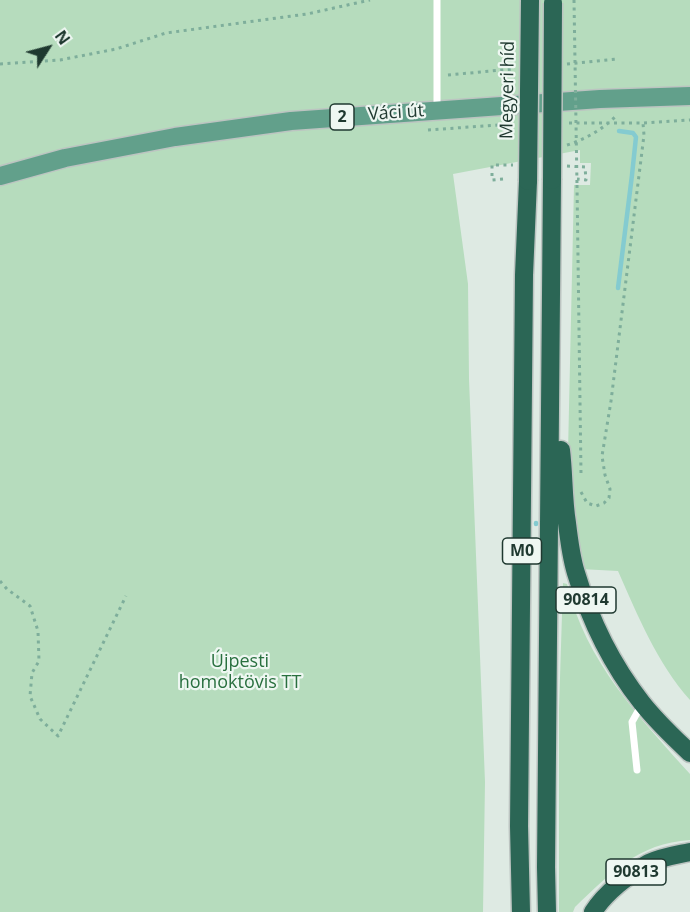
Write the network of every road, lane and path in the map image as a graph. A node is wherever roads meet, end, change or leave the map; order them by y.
1 (370, 0) edge
2 (437, 0) edge
3 (530, 0) edge
4 (553, 0) edge
5 (574, 0) edge
6 (0, 64) edge
7 (690, 96) edge
8 (632, 98) junction
9 (437, 110) junction
10 (690, 120) edge
11 (562, 123) dead end
12 (608, 123) junction
13 (643, 123) junction
14 (516, 124) dead end
15 (427, 130) dead end
16 (564, 146) dead end
17 (515, 165) dead end
18 (0, 176) edge
19 (503, 179) dead end
20 (551, 417) junction
21 (581, 481) dead end
22 (582, 493) dead end
23 (0, 581) edge
24 (126, 596) dead end
25 (642, 703) junction
26 (690, 753) edge
27 (637, 770) dead end
28 (519, 826) junction
29 (690, 852) edge
30 (511, 912) edge
31 (521, 912) edge
32 (547, 912) edge
33 (593, 912) edge

1 - 6 path
2 - 9 lane
3 - 28 highway, Megyeri híd / M0, bridge
4 - 20 highway, M0, bridge
5 - 21 path, bridge
7 - 8 main road, Váci út / 2
8 - 9 main road, Váci út / 2
8 - 12 path
9 - 18 main road, Váci út / 2
10 - 13 path
11 - 12 path
12 - 13 path
12 - 16 path
13 - 22 path
14 - 15 path
17 - 19 path
20 - 25 highway, 90814
20 - 32 highway, M0
23 - 24 path
25 - 26 highway, 90814
25 - 27 lane
28 - 30 highway
28 - 31 highway, M0
29 - 33 highway, 90813

